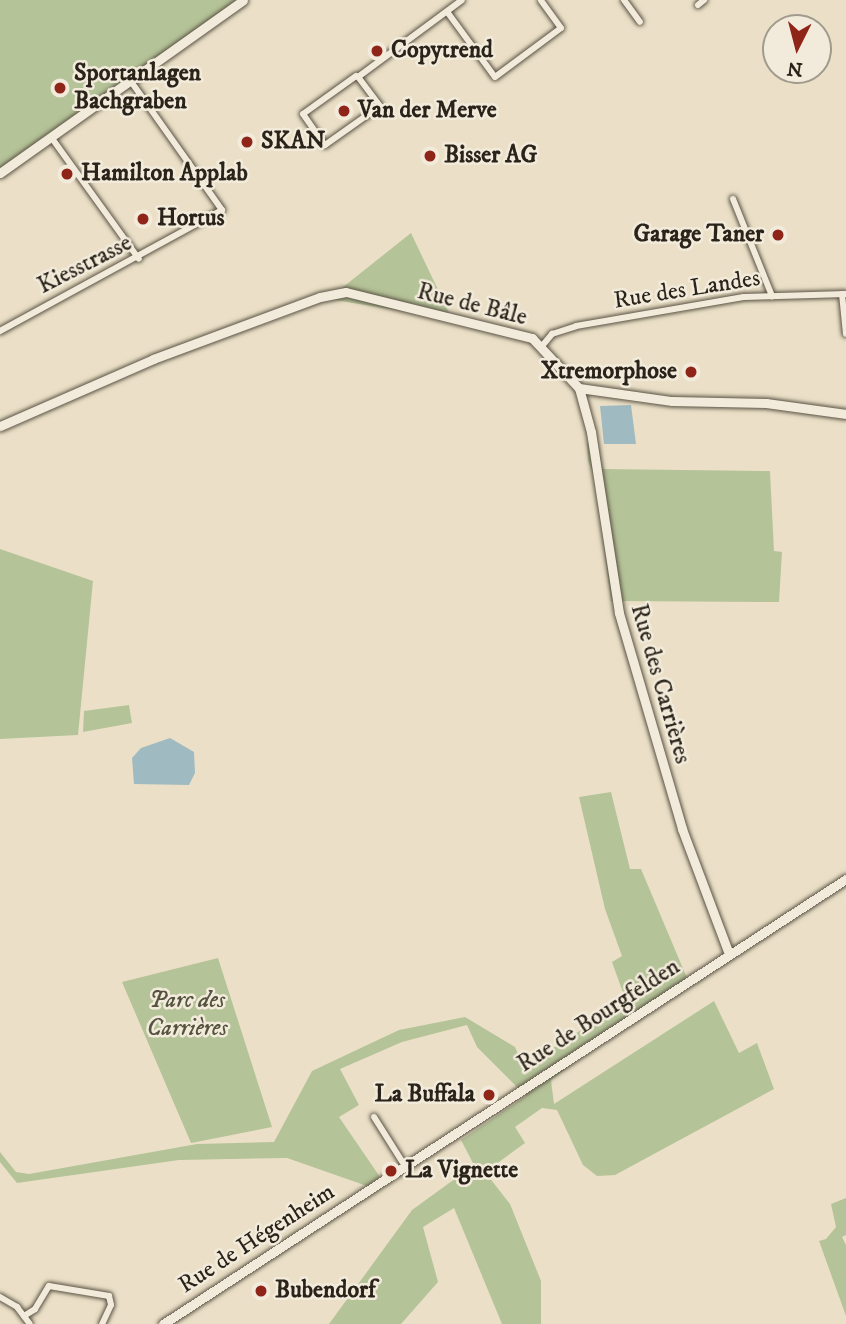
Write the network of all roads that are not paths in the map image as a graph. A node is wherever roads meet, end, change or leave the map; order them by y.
1 (243, 0) edge
2 (541, 0) edge
3 (624, 0) edge
4 (704, 0) edge
5 (459, 1) edge
6 (698, 5) dead end
7 (448, 13) junction
8 (640, 22) dead end
9 (356, 76) dead end
10 (130, 80) junction
11 (51, 136) junction
12 (0, 173) edge
13 (733, 199) dead end
14 (139, 259) junction
15 (844, 294) edge
16 (772, 296) junction
17 (0, 331) edge
18 (846, 334) edge
19 (542, 346) junction
20 (579, 388) junction
21 (593, 391) junction
22 (846, 414) edge
23 (588, 415) junction
24 (0, 426) edge
25 (846, 879) edge
26 (729, 954) junction
27 (374, 1117) dead end
28 (405, 1166) junction
29 (373, 1187) joint
30 (0, 1297) edge
31 (24, 1316) junction
32 (30, 1324) edge
33 (102, 1324) edge
34 (163, 1324) edge

1 - 10 street
2 - 7 street
3 - 8 street
4 - 6 street
5 - 7 street
7 - 9 street
10 - 11 street
10 - 14 street, Kiesstrasse
11 - 12 street
11 - 14 street
13 - 16 street
14 - 17 street, Kiesstrasse
15 - 16 street, Rue des Landes
15 - 18 street
16 - 19 street, Rue des Landes
19 - 20 street, Rue de Bâle
19 - 24 street, Rue de Bâle
20 - 21 street
20 - 23 street, Rue des Carrières
21 - 22 street
21 - 23 street, Rue des Carrières
23 - 26 street, Rue des Carrières
25 - 26 street, Rue de Bourgfelden
26 - 28 street, Rue de Bourgfelden
27 - 28 street
28 - 29 street, Rue de Bourgfelden
29 - 34 street, Rue de Hégenheim
30 - 31 street
31 - 32 street
31 - 33 street

